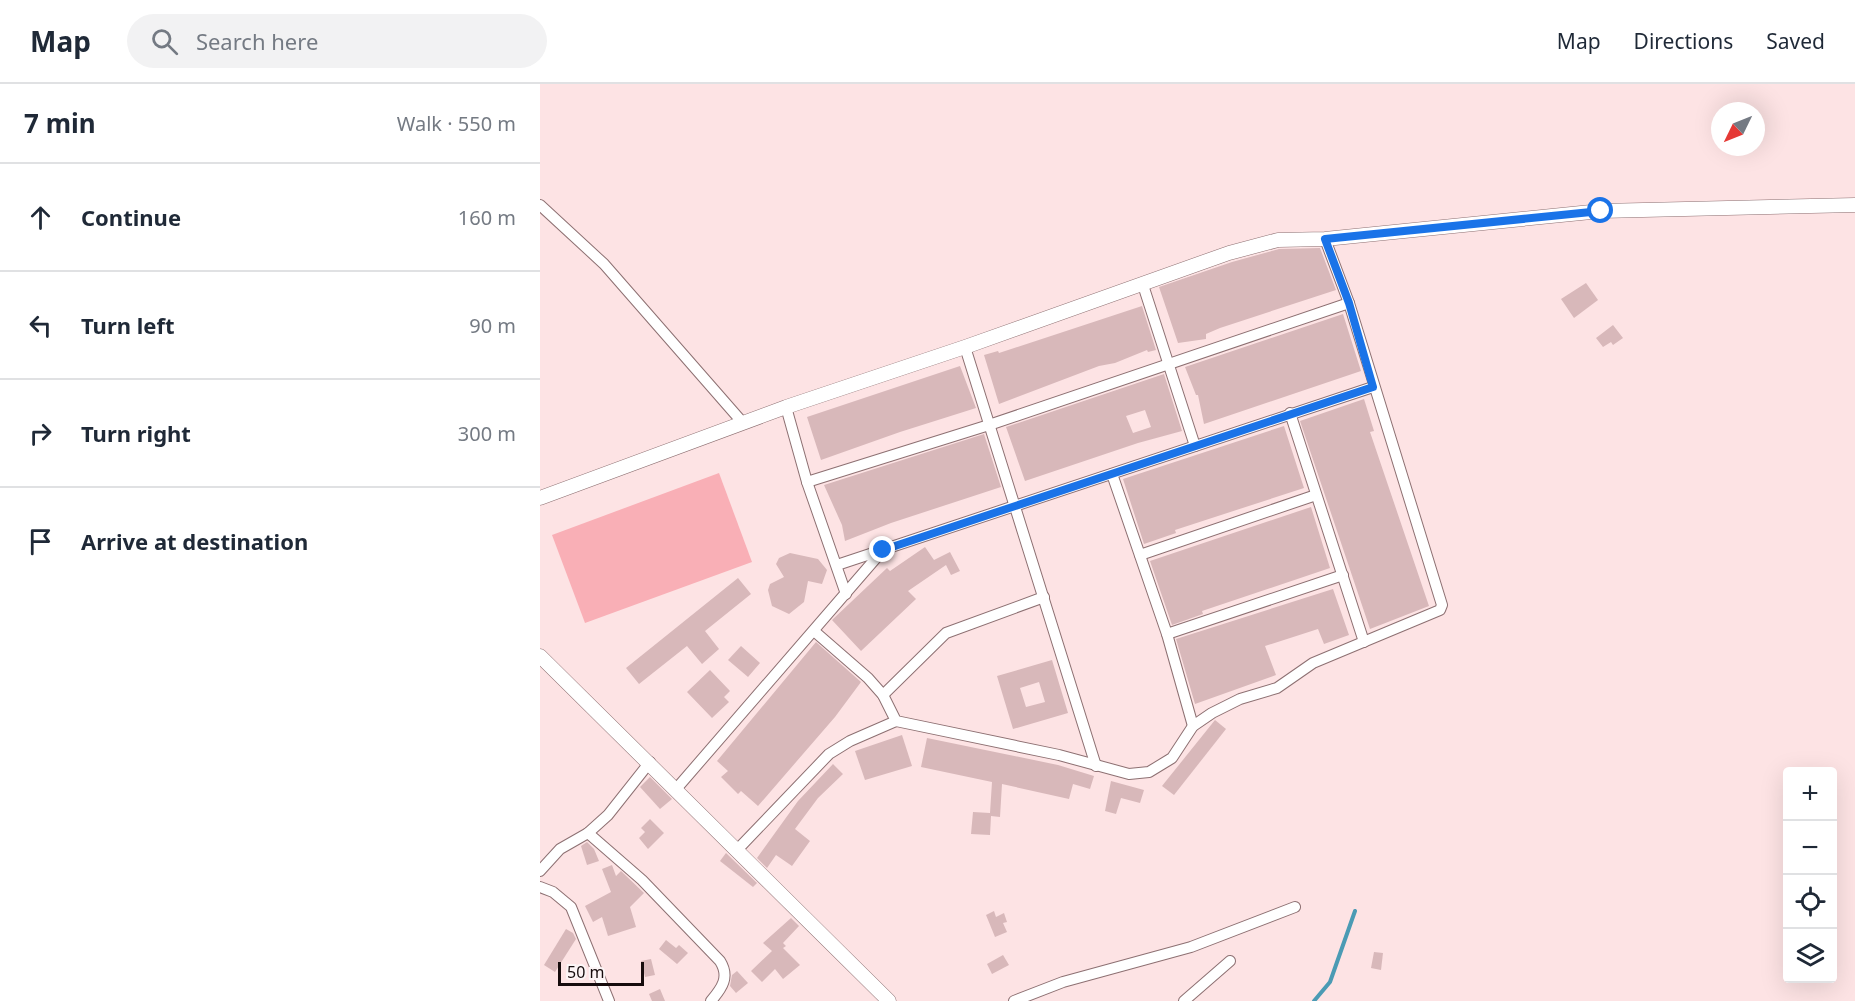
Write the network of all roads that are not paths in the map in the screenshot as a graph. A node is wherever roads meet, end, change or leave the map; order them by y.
1 (1855, 205) edge
2 (540, 206) edge
3 (1325, 239) junction
4 (1143, 285) junction
5 (1349, 303) junction
6 (965, 347) junction
7 (1166, 364) junction
8 (1373, 387) junction
9 (786, 407) junction
10 (1290, 412) junction
11 (743, 423) junction
12 (989, 425) junction
13 (1195, 446) junction
14 (1112, 474) junction
15 (807, 482) junction
16 (1316, 495) junction
17 (540, 498) edge
18 (1015, 507) junction
19 (883, 550) junction
20 (1140, 555) junction
21 (837, 565) junction
22 (1343, 575) junction
23 (846, 594) junction
24 (1044, 597) junction
25 (814, 631) junction
26 (1167, 634) junction
27 (1364, 642) junction
28 (540, 656) edge
29 (884, 695) junction
30 (896, 721) junction
31 (1194, 726) junction
32 (650, 762) junction
33 (1096, 766) junction
34 (677, 788) junction
35 (588, 833) junction
36 (738, 849) junction
37 (540, 871) edge
38 (540, 887) edge
39 (1295, 907) dead end
40 (1230, 961) dead end
41 (609, 1001) edge
42 (711, 1001) edge
43 (889, 1001) edge
44 (1015, 1001) edge
45 (1184, 1001) edge

1 - 3 street
2 - 11 street
3 - 4 street
3 - 5 street
4 - 6 street
4 - 7 street
5 - 7 street
5 - 8 street
6 - 9 street
6 - 12 street
7 - 12 street
7 - 13 street
8 - 10 street
8 - 27 street
9 - 11 street
9 - 15 street
10 - 13 street
10 - 16 street
11 - 17 street
12 - 15 street
12 - 18 street
13 - 14 street
14 - 18 street
14 - 20 street
15 - 21 street
16 - 20 street
16 - 22 street
18 - 19 street
18 - 24 street
19 - 21 street
19 - 23 street
20 - 26 street
21 - 23 street
22 - 26 street
22 - 27 street
23 - 25 street
24 - 29 street
24 - 33 street
25 - 29 street
25 - 34 street
26 - 31 street
27 - 31 street
28 - 32 street
29 - 30 street
30 - 33 street
30 - 36 street
31 - 33 street
32 - 34 street
32 - 35 street
34 - 36 street
35 - 37 street
35 - 42 street
36 - 43 street
38 - 41 street
39 - 44 street
40 - 45 street

